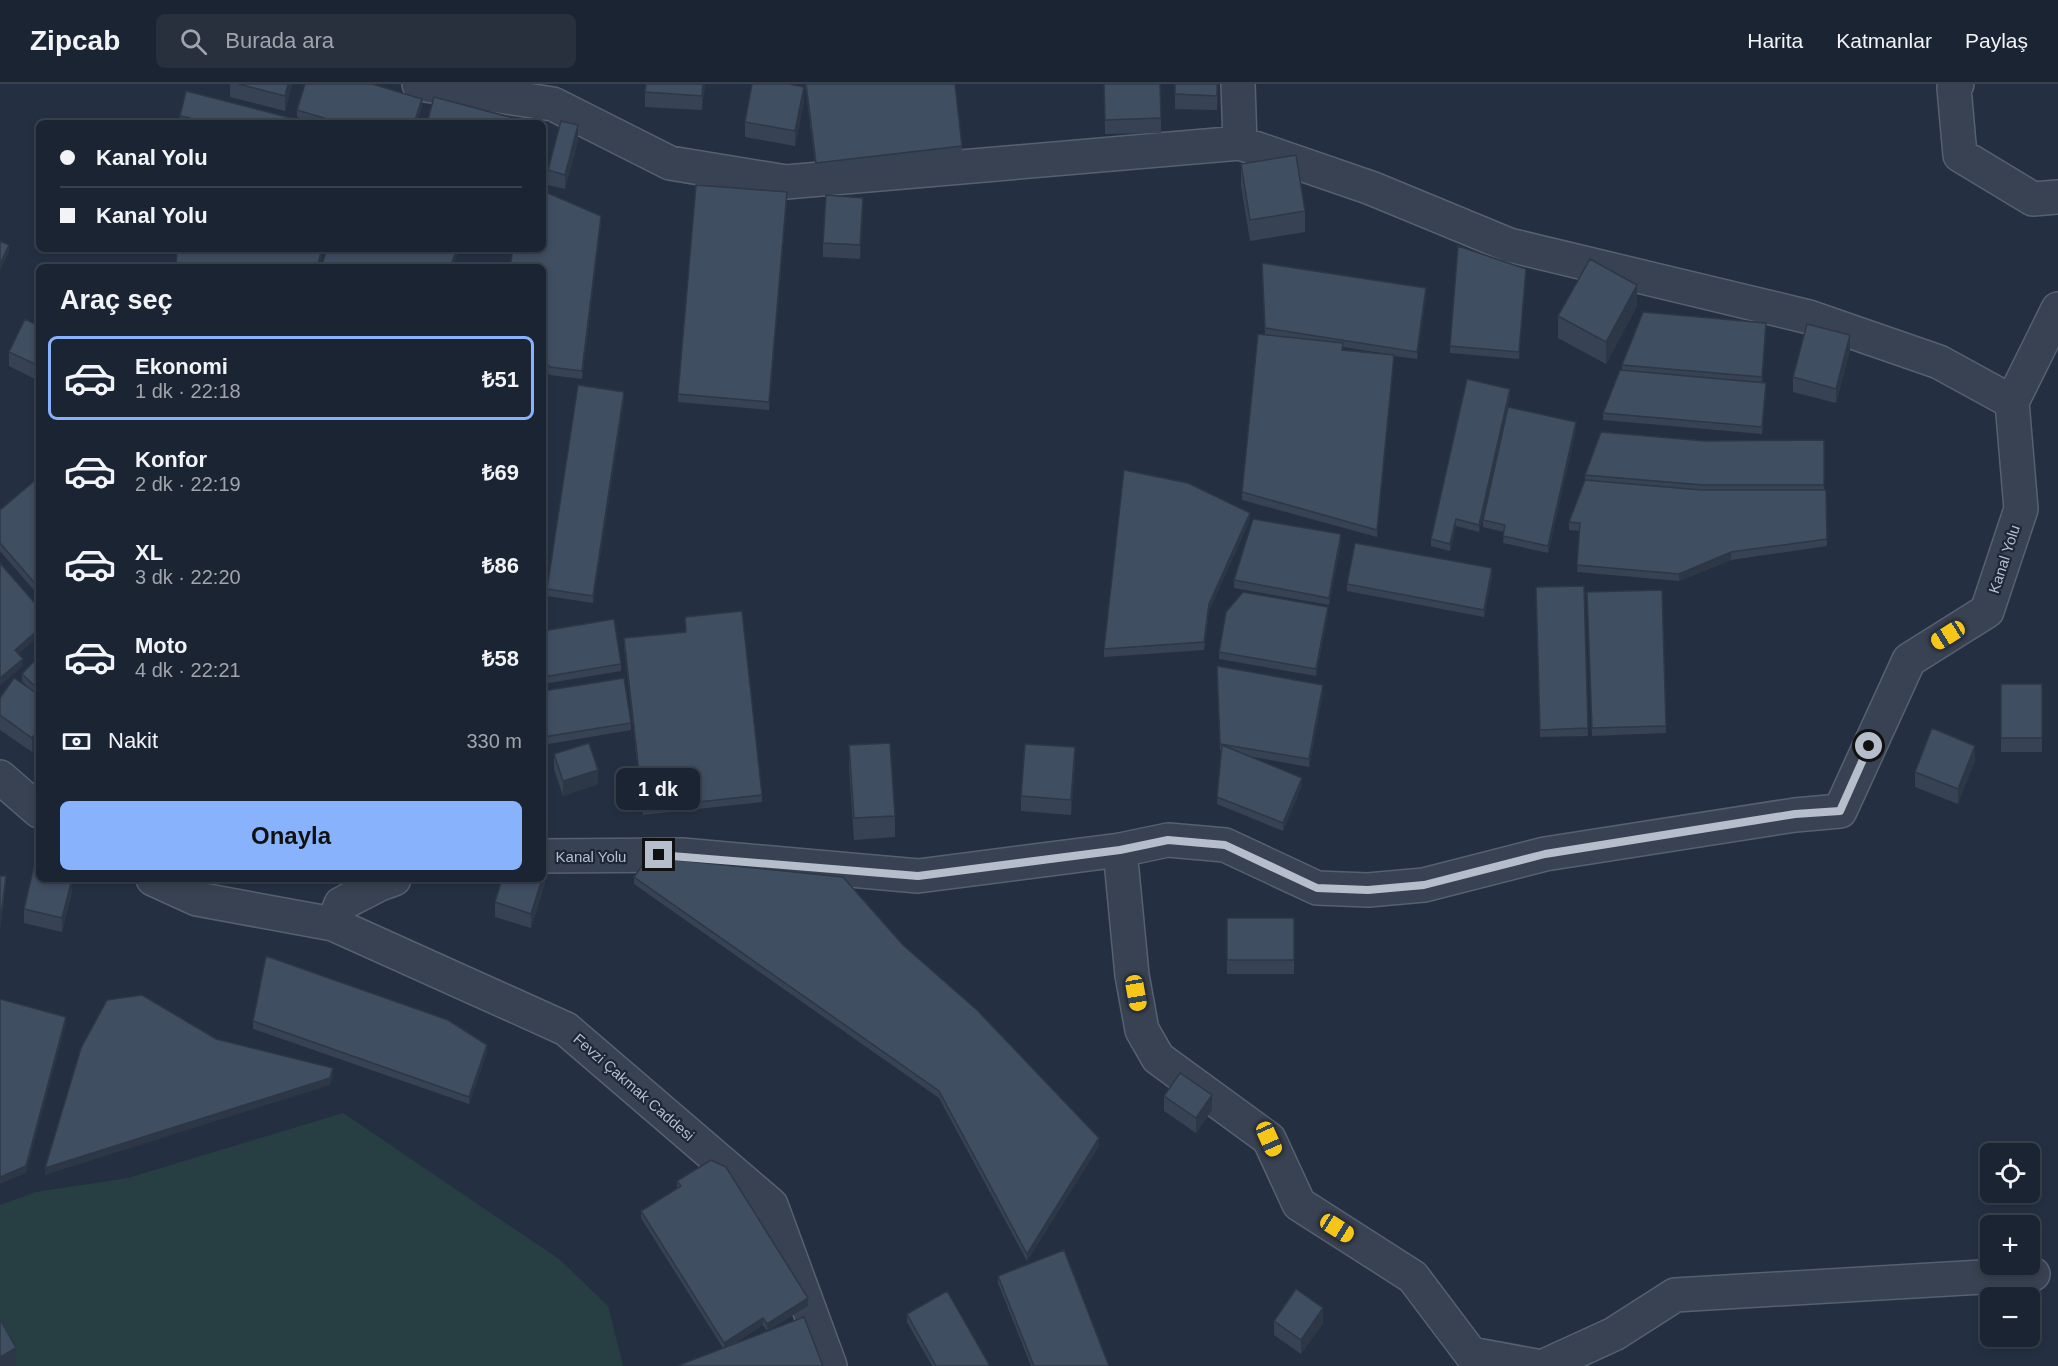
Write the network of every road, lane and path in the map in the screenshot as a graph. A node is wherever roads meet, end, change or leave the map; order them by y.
1 (419, 84) edge
2 (1238, 84) edge
3 (1958, 84) edge
4 (464, 87) edge
5 (1240, 143) junction
6 (2058, 198) edge
7 (2058, 309) edge
8 (2012, 402) junction
9 (0, 777) edge
10 (36, 808) edge
11 (1120, 850) junction
12 (546, 856) edge
13 (160, 882) edge
14 (386, 882) edge
15 (333, 924) junction
16 (2016, 1275) edge
17 (830, 1366) edge
18 (1536, 1366) edge
19 (1544, 1366) edge

1 - 4 street
2 - 5 street
3 - 6 street
4 - 5 street
5 - 8 street
7 - 8 street
8 - 11 street, Kanal Yolu
9 - 10 street
11 - 12 street, Kanal Yolu
11 - 18 street
13 - 15 street, Fevzi Çakmak Caddesi
14 - 15 street
15 - 17 street, Fevzi Çakmak Caddesi
16 - 19 street

